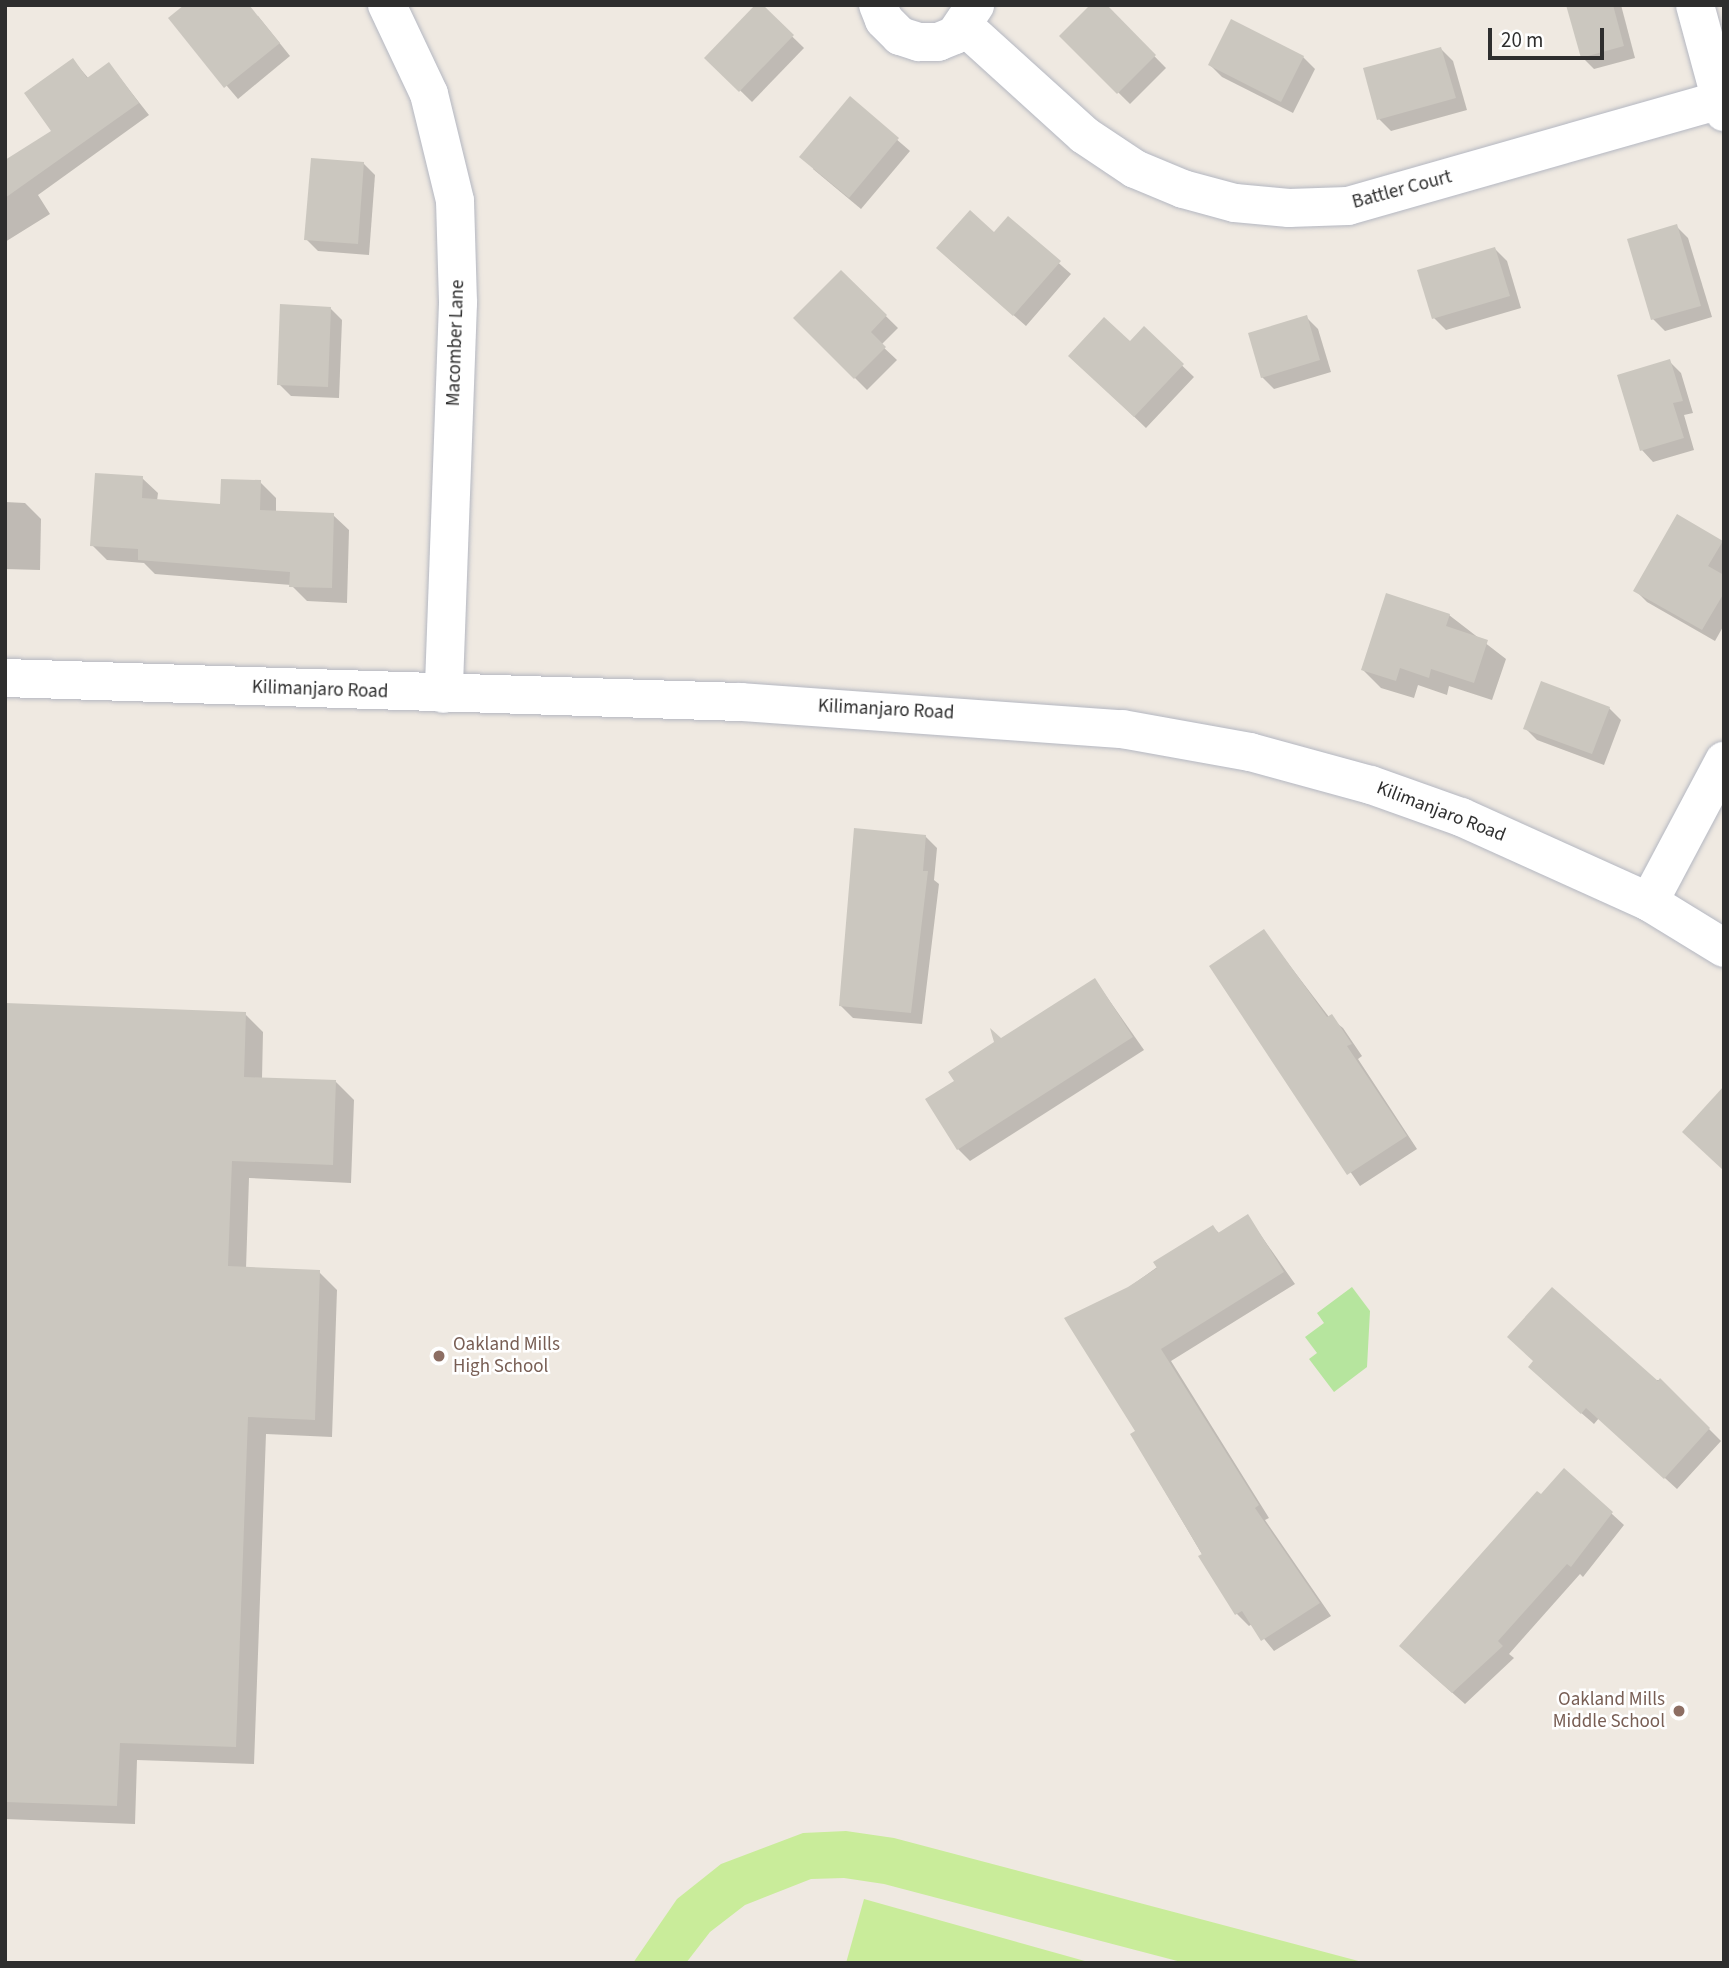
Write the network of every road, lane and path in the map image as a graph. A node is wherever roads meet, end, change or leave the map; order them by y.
1 (387, 5) edge
2 (878, 5) edge
3 (1695, 5) edge
4 (970, 16) edge
5 (1722, 106) edge
6 (5, 678) edge
7 (444, 694) junction
8 (1724, 761) edge
9 (1649, 902) junction
10 (1724, 948) edge

1 - 7 street, Macomber Lane
2 - 4 street, Battler Court
3 - 5 street
4 - 5 street, Battler Court
6 - 7 street, Kilimanjaro Road
7 - 9 street, Kilimanjaro Road
8 - 9 street
9 - 10 street, Kilimanjaro Road

